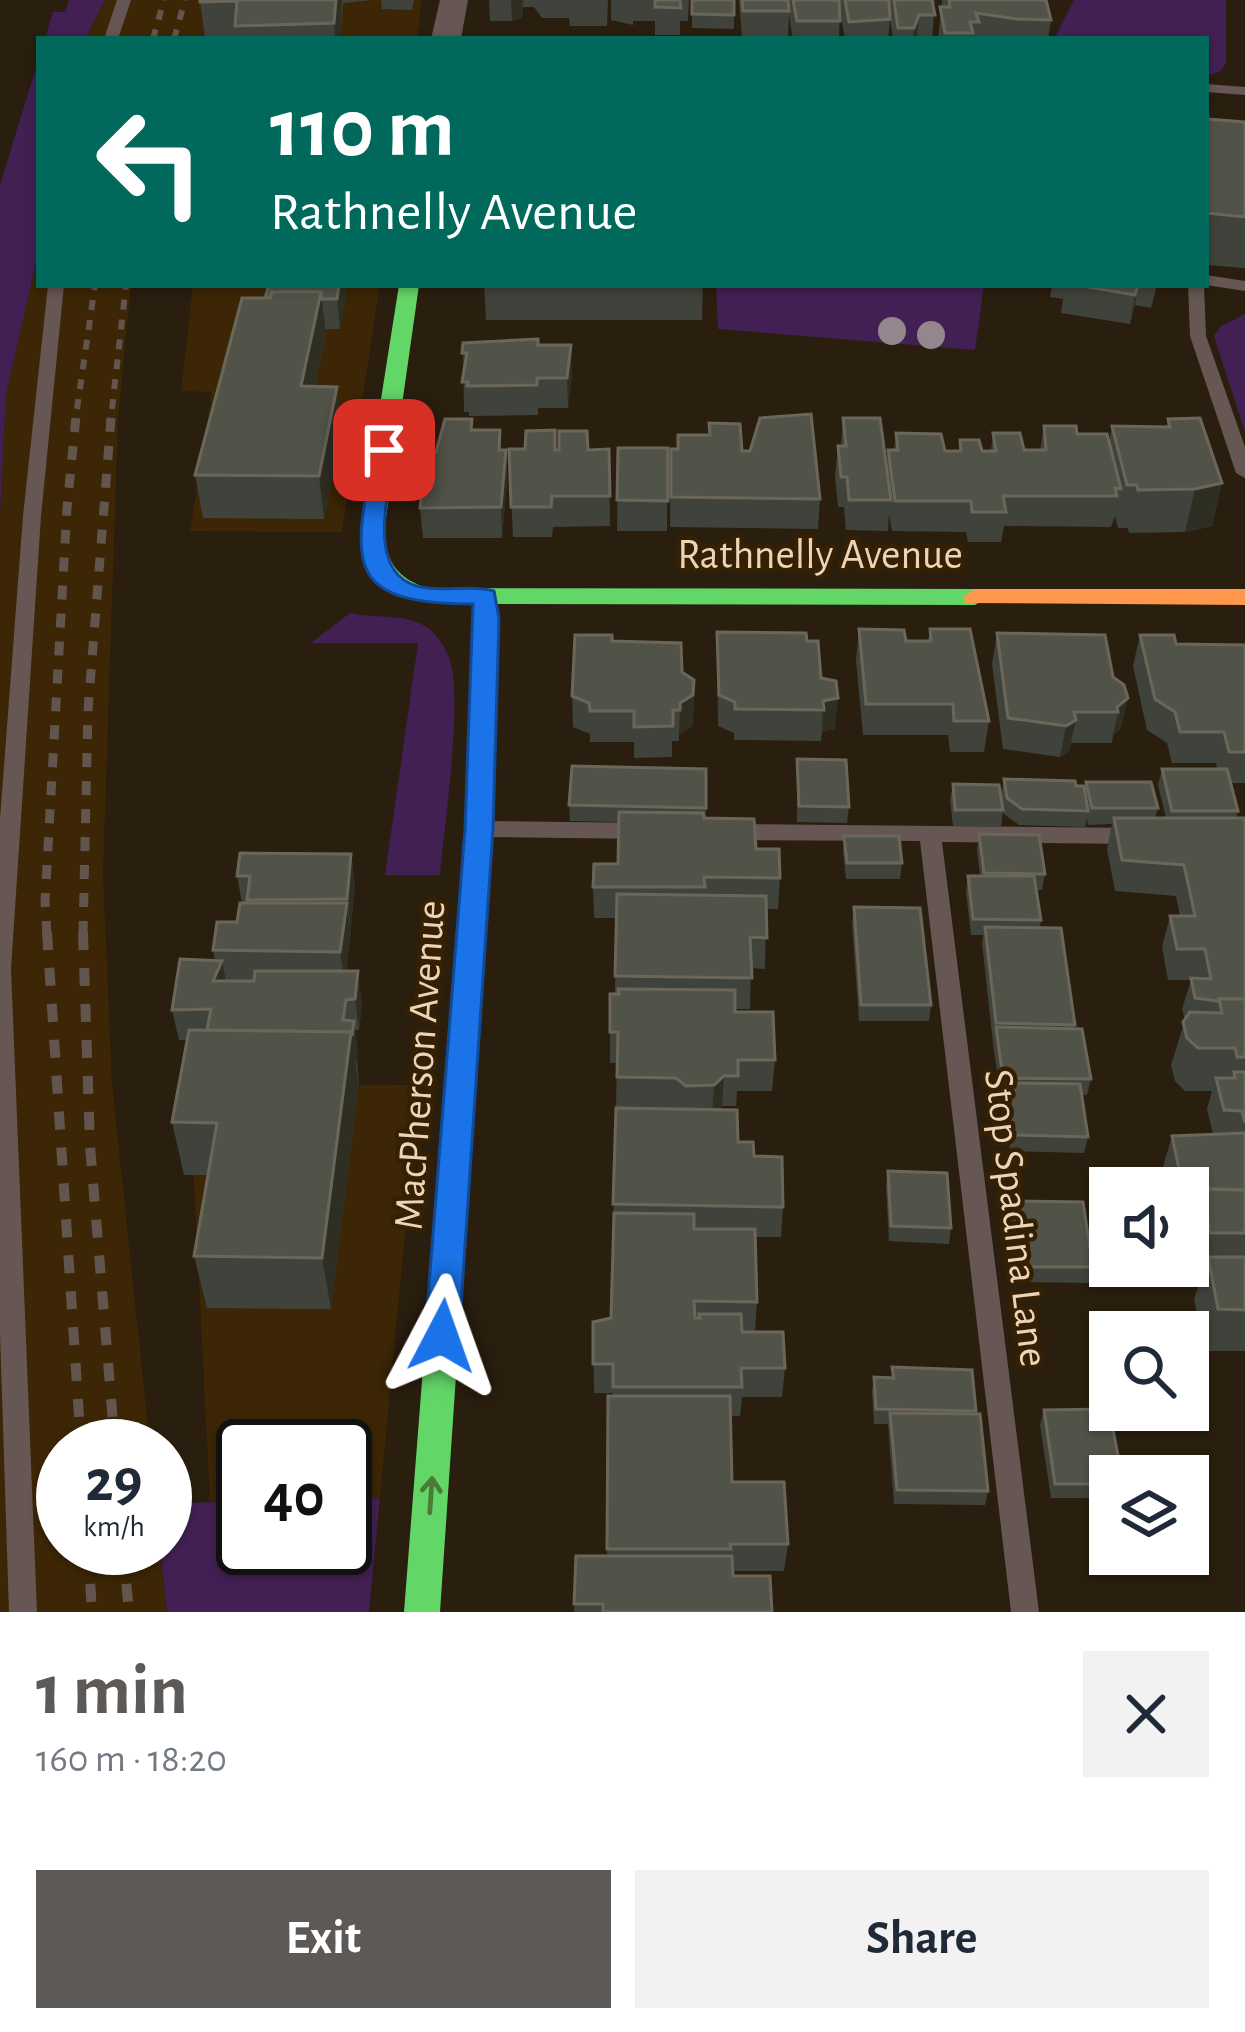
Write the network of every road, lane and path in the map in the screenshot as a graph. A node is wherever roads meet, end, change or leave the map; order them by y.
1 (124, 0) edge
2 (454, 0) edge
3 (113, 36) edge
4 (447, 36) edge
5 (1209, 88) edge
6 (1245, 91) edge
7 (1209, 280) edge
8 (1245, 286) edge
9 (56, 288) edge
10 (409, 288) edge
11 (1196, 288) edge
12 (1245, 473) edge
13 (485, 596) junction
14 (1245, 597) edge
15 (479, 829) junction
16 (930, 834) junction
17 (1155, 836) edge
18 (23, 1612) edge
19 (422, 1612) edge
20 (1025, 1612) edge

1 - 3 lane
2 - 4 street
5 - 6 lane
7 - 8 lane
9 - 18 lane
10 - 13 street, Rathnelly Avenue
11 - 12 lane
13 - 14 street, Rathnelly Avenue
13 - 15 street, MacPherson Avenue
15 - 16 lane
19 -> 15 street, MacPherson Avenue
16 - 17 lane
16 - 20 lane, Stop Spadina Lane

